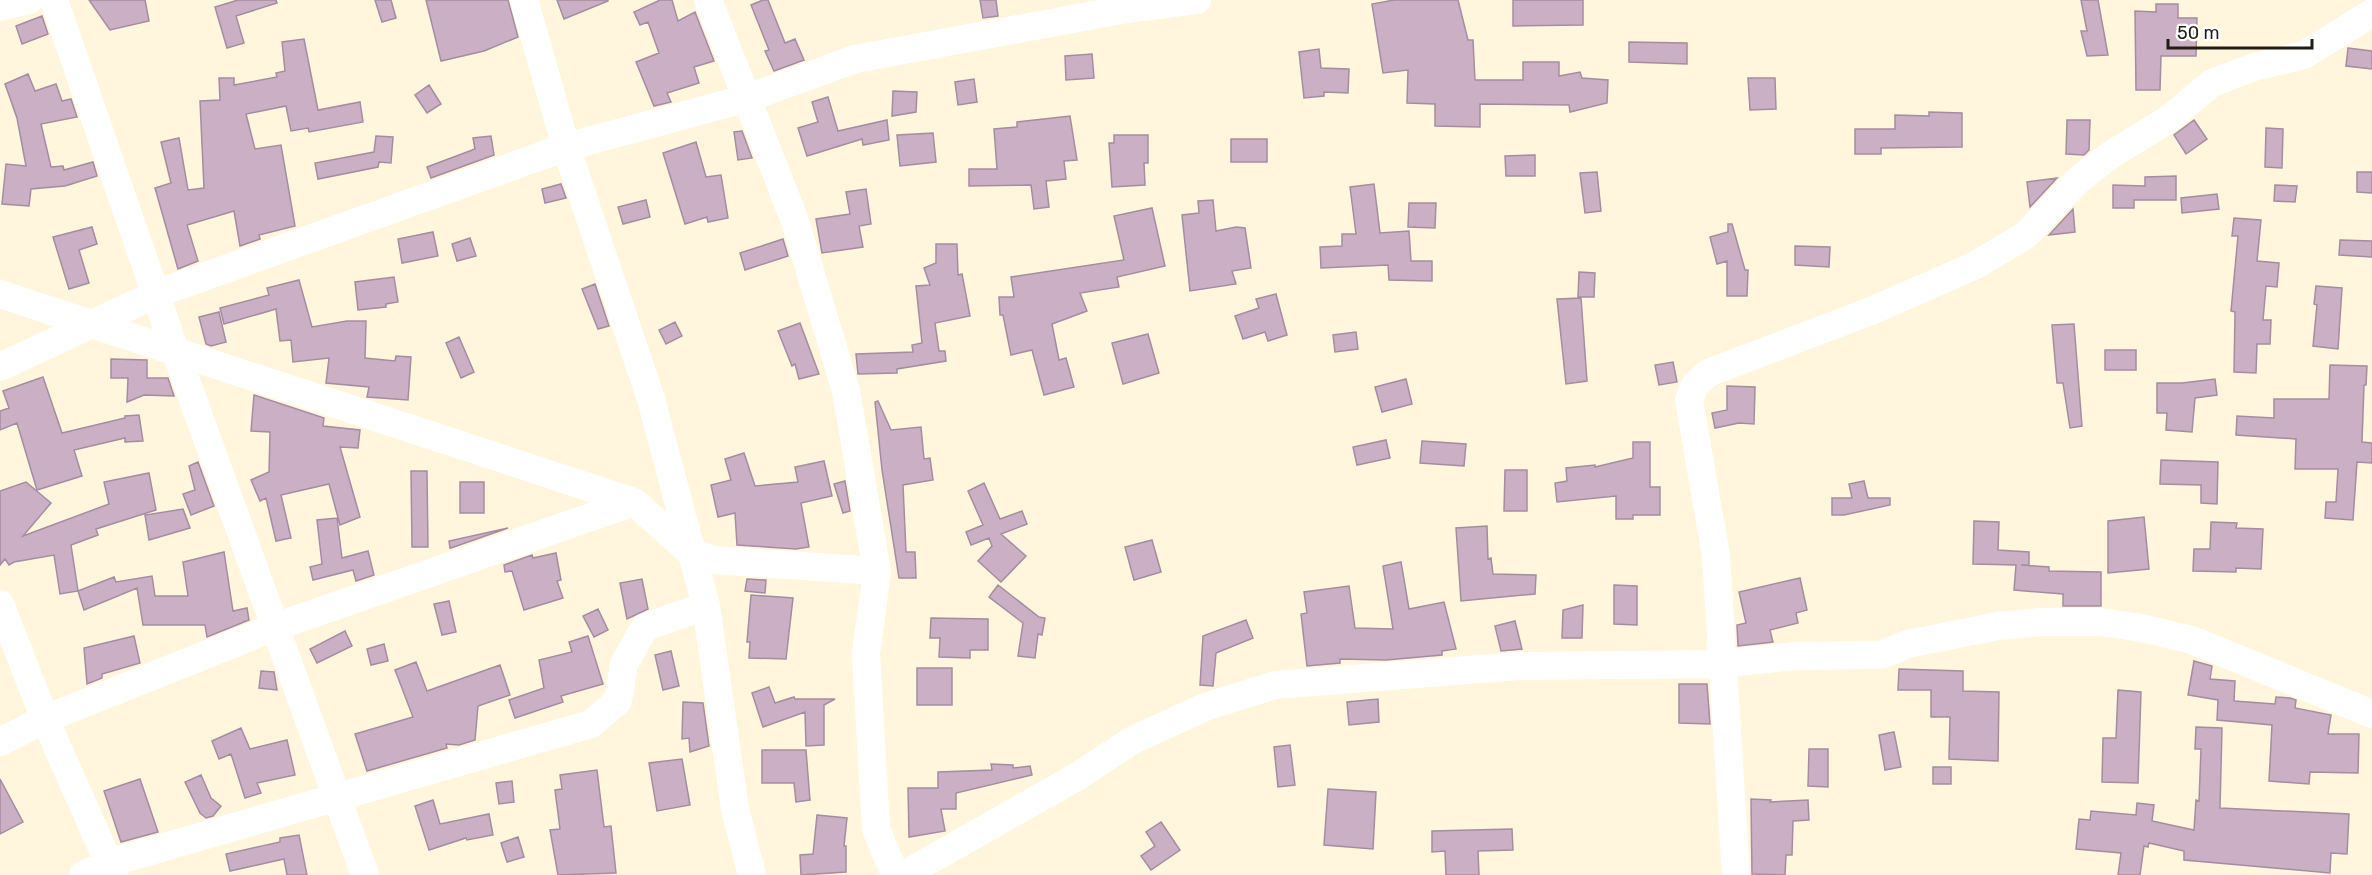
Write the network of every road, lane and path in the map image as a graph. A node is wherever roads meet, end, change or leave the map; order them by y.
1 (29, 0) edge
2 (54, 0) edge
3 (524, 0) edge
4 (708, 0) edge
5 (1197, 0) edge
6 (0, 8) edge
7 (2372, 13) edge
8 (748, 98) junction
9 (566, 147) junction
10 (0, 294) edge
11 (156, 294) junction
12 (92, 326) junction
13 (177, 353) junction
14 (0, 367) edge
15 (634, 502) junction
16 (689, 550) junction
17 (877, 571) junction
18 (0, 604) edge
19 (706, 606) junction
20 (276, 627) junction
21 (1722, 664) junction
22 (2372, 714) edge
23 (45, 719) junction
24 (0, 742) edge
25 (338, 798) junction
26 (111, 869) edge
27 (83, 875) edge
28 (365, 875) edge
29 (752, 875) edge
30 (895, 875) edge
31 (904, 875) edge
32 (1736, 875) edge

1 - 6 street
2 - 11 street
3 - 9 street
4 - 8 street
5 - 8 street
7 - 21 street
8 - 9 street
8 - 17 street
9 - 11 street
9 - 16 street
10 - 12 street
11 - 12 street
11 - 13 street
12 - 13 street
12 - 14 street
13 - 15 street
13 - 20 street
15 - 16 street
15 - 20 street
16 - 17 street
16 - 19 street
17 - 30 street
18 - 23 street
19 - 25 street
19 - 29 street
20 - 23 street
20 - 25 street
21 - 22 street
21 - 31 street
21 - 32 street
23 - 24 street
23 - 26 street
25 - 26 street
25 - 28 street
26 - 27 street

